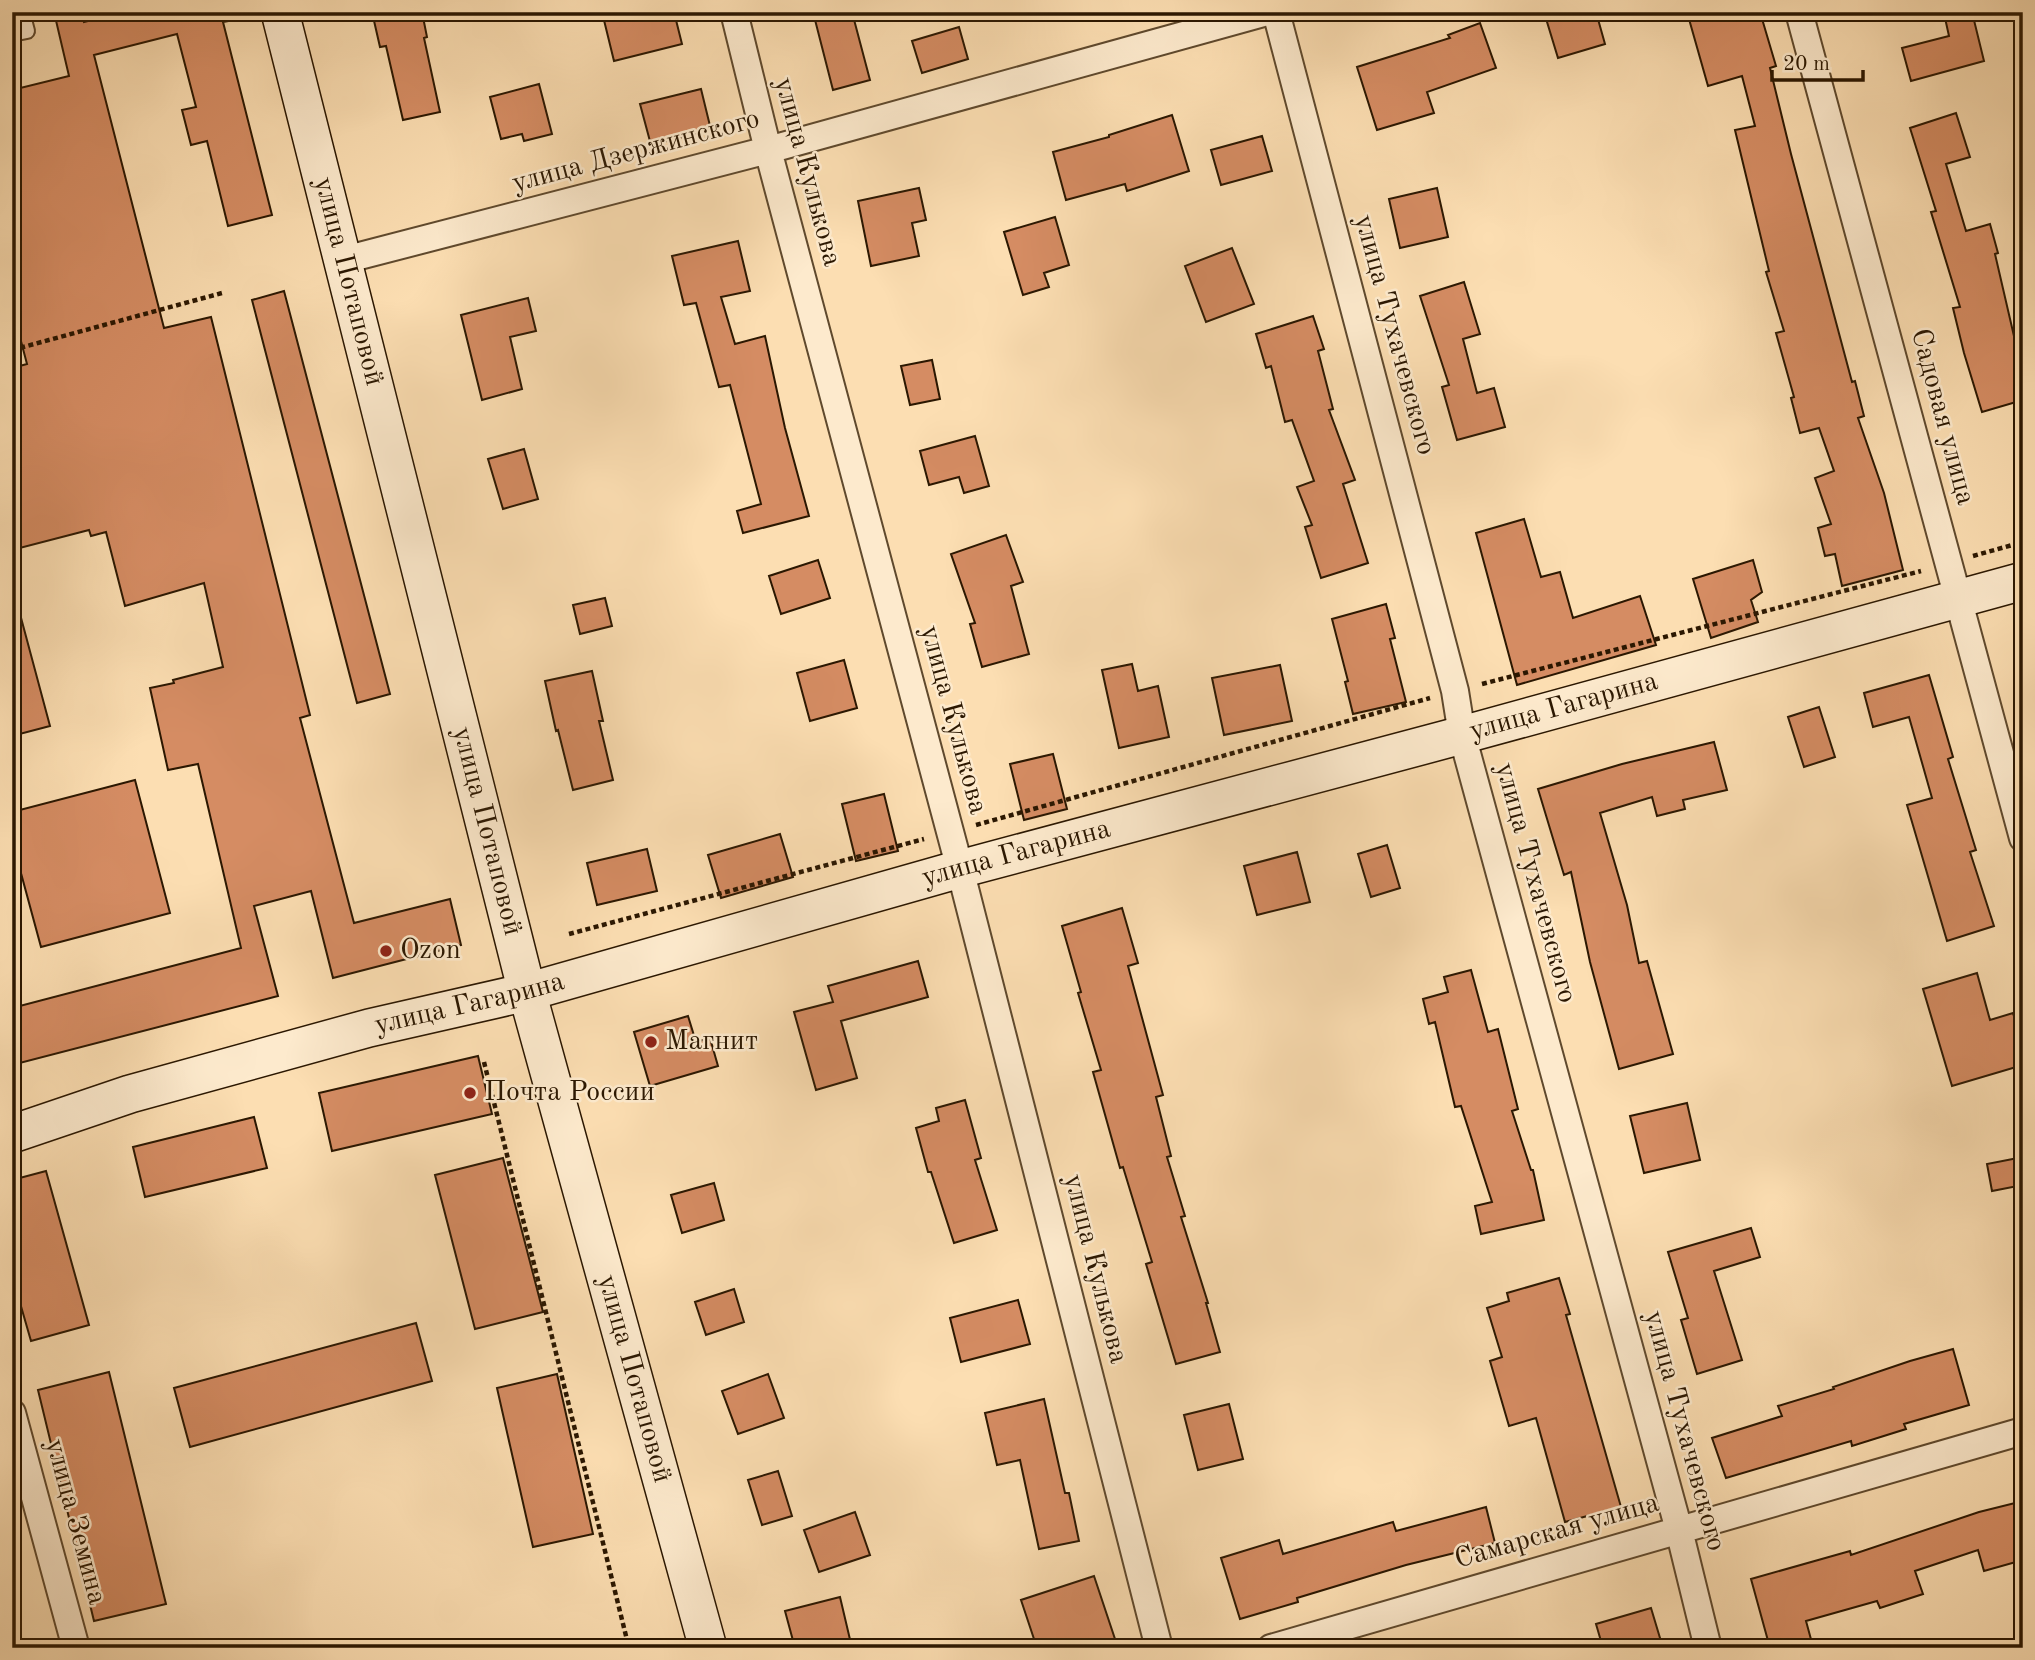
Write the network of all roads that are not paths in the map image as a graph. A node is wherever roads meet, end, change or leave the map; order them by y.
1 (22, 12) edge
2 (280, 12) edge
3 (734, 12) edge
4 (1267, 12) edge
5 (1276, 12) edge
6 (1799, 12) edge
7 (12, 34) edge
8 (768, 150) junction
9 (344, 260) junction
10 (2023, 581) edge
11 (1957, 598) junction
12 (1462, 735) junction
13 (2023, 838) edge
14 (960, 869) junction
15 (527, 992) junction
16 (12, 1134) edge
17 (12, 1413) edge
18 (2023, 1431) edge
19 (1679, 1530) junction
20 (76, 1648) edge
21 (708, 1648) edge
22 (1159, 1648) edge
23 (1271, 1648) edge
24 (1708, 1648) edge

1 - 7 lane
2 - 9 main road, улица Потаповой
3 - 8 street, улица Кулькова
4 - 8 street, улица Дзержинского
5 - 12 street, улица Тухачевского
6 - 11 street, Садовая улица
8 - 9 street, улица Дзержинского
8 - 14 street, улица Кулькова
9 - 15 main road, улица Потаповой
10 - 11 main road, улица Гагарина
11 - 12 main road, улица Гагарина
11 - 13 street, Садовая улица
12 - 14 main road, улица Гагарина
12 - 19 street, улица Тухачевского
14 - 15 main road, улица Гагарина
14 - 22 street, улица Кулькова
15 - 16 main road, улица Гагарина
15 - 21 main road, улица Потаповой
17 - 20 street, улица Земина
18 - 19 street, Самарская улица
19 - 23 street, Самарская улица
19 - 24 street, улица Тухачевского

